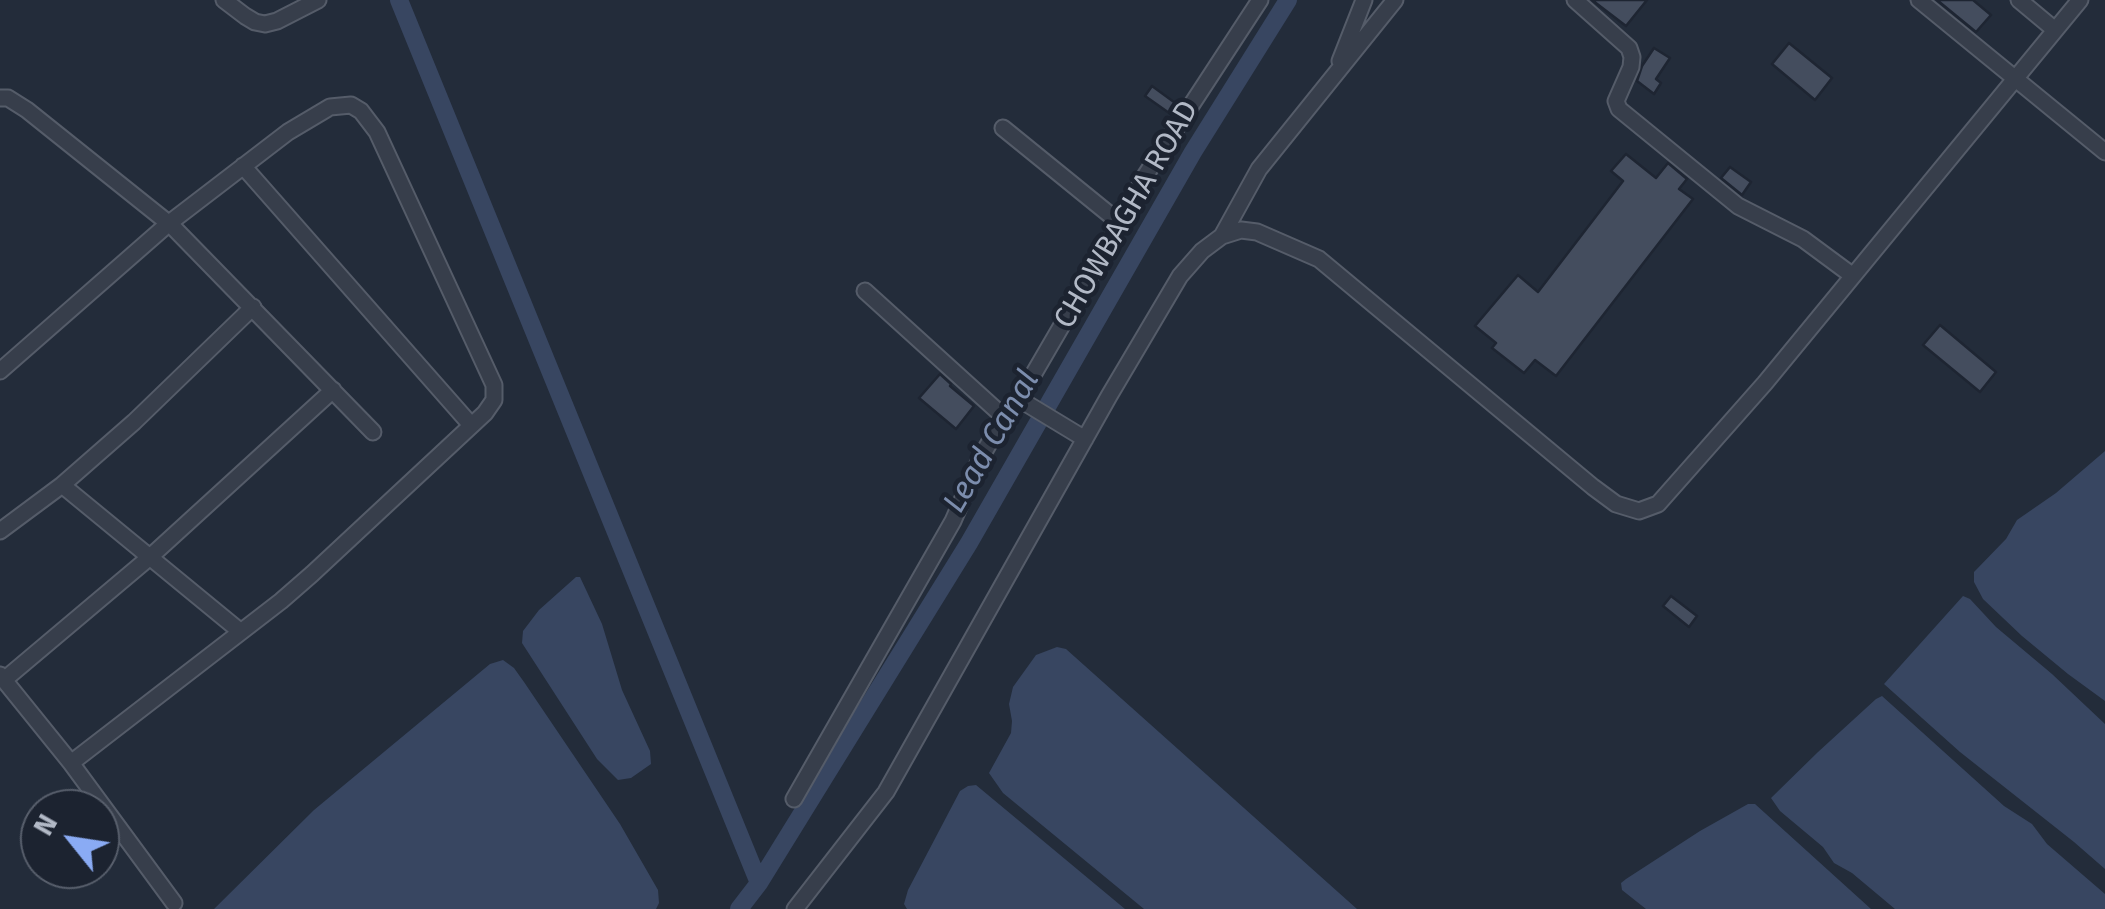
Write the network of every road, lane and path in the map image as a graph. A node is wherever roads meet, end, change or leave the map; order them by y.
1 (224, 0) edge
2 (1364, 0) edge
3 (1395, 0) edge
4 (1576, 0) edge
5 (1919, 0) edge
6 (2019, 0) edge
7 (2080, 0) edge
8 (312, 3) edge
9 (1253, 3) edge
10 (2055, 30) junction
11 (1335, 74) junction
12 (2016, 77) junction
13 (0, 98) edge
14 (1003, 128) dead end
15 (2105, 152) edge
16 (244, 166) junction
17 (1120, 223) junction
18 (168, 224) junction
19 (1222, 236) junction
20 (1853, 276) junction
21 (864, 290) dead end
22 (253, 307) junction
23 (0, 371) edge
24 (333, 390) junction
25 (1019, 399) junction
26 (1004, 418) junction
27 (471, 426) junction
28 (373, 432) dead end
29 (1086, 438) junction
30 (62, 486) junction
31 (0, 531) edge
32 (150, 558) junction
33 (241, 632) junction
34 (2, 677) edge
35 (71, 762) junction
36 (794, 799) dead end
37 (174, 903) dead end
38 (795, 909) edge

1 - 8 street
2 - 11 street
3 - 11 street
4 - 20 street
5 - 12 street
6 - 10 street
7 - 10 street
9 - 17 street, CHOWBAGHA ROAD
10 - 12 street
11 - 19 street
12 - 15 street
12 - 20 street
13 - 18 street
14 - 17 street
16 - 18 street
16 - 27 street
16 - 27 street
17 - 25 street, CHOWBAGHA ROAD
18 - 22 street
18 - 23 street
19 - 20 street
19 - 29 street
21 - 26 street
22 - 24 street
22 - 30 street
24 - 28 street
24 - 32 street
25 - 26 street, CHOWBAGHA ROAD
25 - 29 street
26 - 36 street, CHOWBAGHA ROAD
27 - 33 street
29 - 38 street
30 - 31 street
30 - 32 street
32 - 33 street
32 - 34 street
33 - 35 street
34 - 35 street
35 - 37 street

